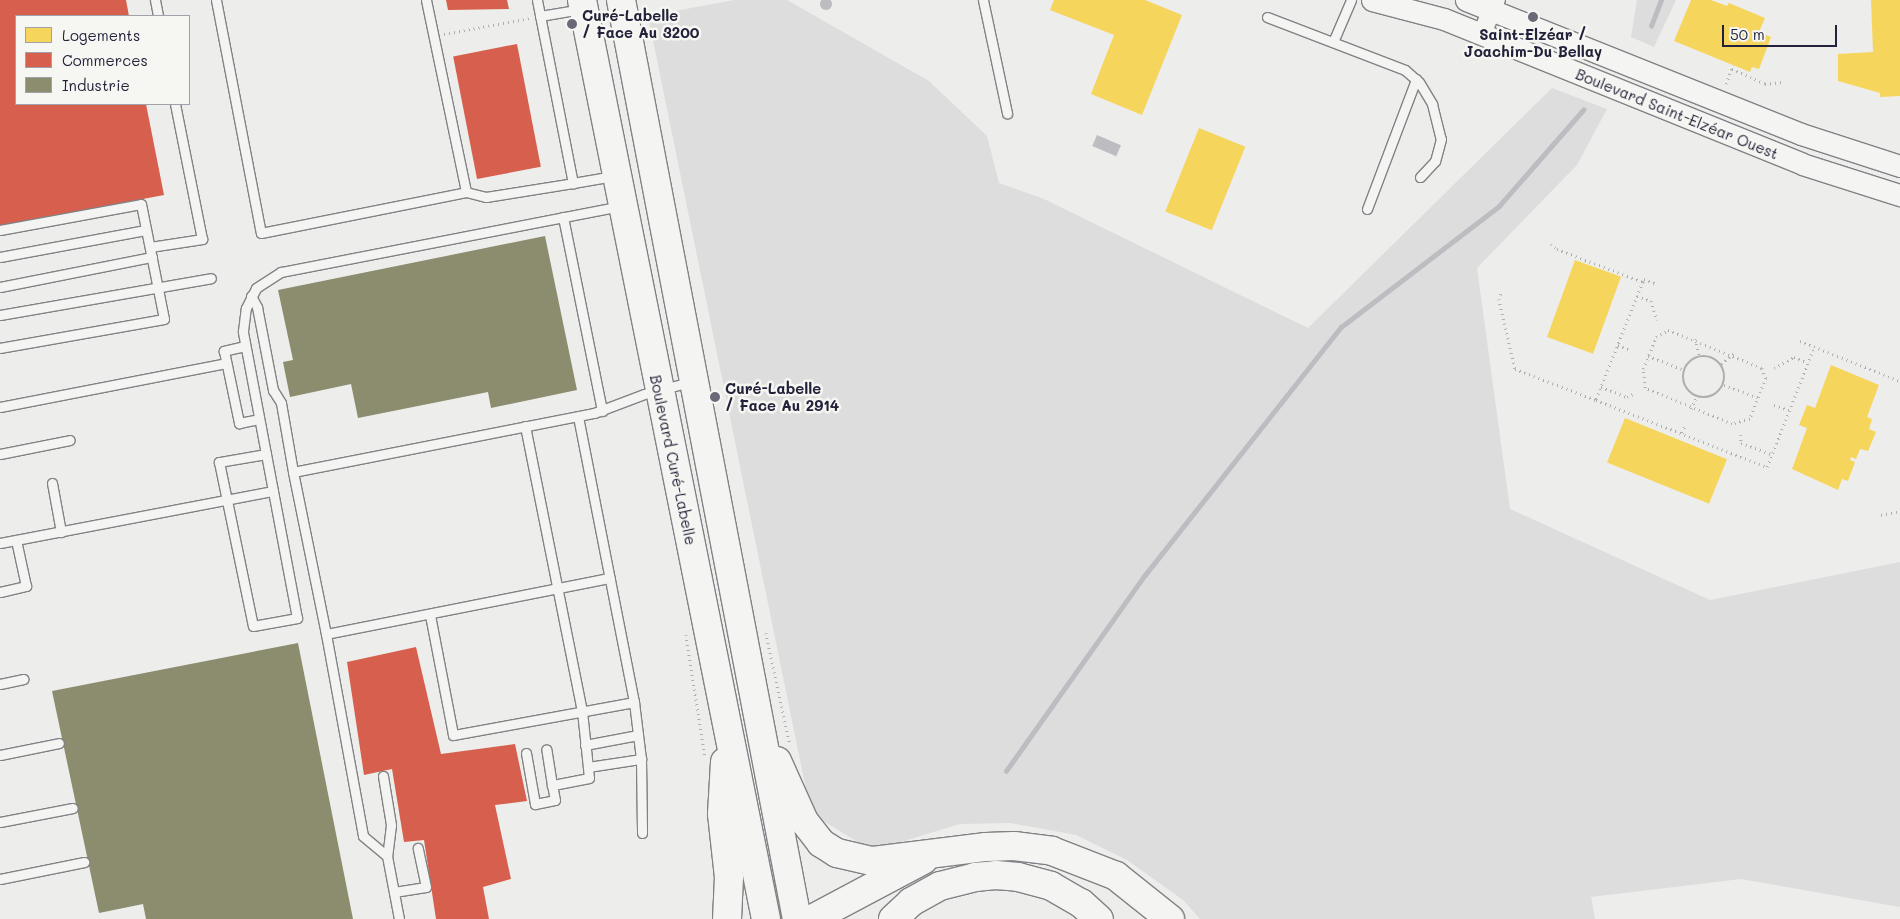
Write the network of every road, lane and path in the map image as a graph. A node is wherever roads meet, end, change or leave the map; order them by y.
1 (155, 0) edge
2 (216, 0) edge
3 (426, 0) edge
4 (537, 0) edge
5 (620, 0) edge
6 (983, 0) edge
7 (1351, 0) edge
8 (1372, 0) edge
9 (1470, 1) edge
10 (583, 4) edge
11 (1494, 5) edge
12 (158, 15) edge
13 (540, 16) junction
14 (1267, 17) dead end
15 (517, 20) dead end
16 (1461, 26) junction
17 (444, 34) dead end
18 (1482, 34) junction
19 (1333, 42) junction
20 (1416, 79) junction
21 (1781, 82) dead end
22 (1726, 84) dead end
23 (175, 105) edge
24 (1006, 113) dead end
25 (1900, 166) edge
26 (617, 176) junction
27 (1420, 177) dead end
28 (573, 183) junction
29 (466, 192) junction
30 (1900, 195) edge
31 (622, 205) junction
32 (1367, 210) dead end
33 (563, 217) junction
34 (0, 230) edge
35 (146, 230) junction
36 (1551, 244) dead end
37 (150, 248) junction
38 (0, 257) edge
39 (152, 257) junction
40 (211, 278) dead end
41 (1643, 282) junction
42 (1657, 284) dead end
43 (0, 286) edge
44 (158, 288) junction
45 (1501, 294) dead end
46 (251, 296) junction
47 (1637, 296) junction
48 (0, 315) edge
49 (1657, 320) dead end
50 (1695, 339) junction
51 (1800, 341) dead end
52 (1618, 345) junction
53 (246, 346) junction
54 (1814, 347) junction
55 (0, 348) edge
56 (1632, 351) dead end
57 (1733, 354) junction
58 (1648, 356) junction
59 (1700, 356) junction
60 (226, 363) junction
61 (1808, 363) junction
62 (1721, 364) junction
63 (1774, 368) dead end
64 (1684, 370) junction
65 (695, 381) junction
66 (1900, 381) edge
67 (1724, 385) junction
68 (1601, 387) junction
69 (658, 390) junction
70 (1635, 393) dead end
71 (1696, 397) junction
72 (1759, 398) junction
73 (1596, 400) junction
74 (1774, 405) dead end
75 (0, 408) edge
76 (1691, 409) junction
77 (1789, 410) junction
78 (602, 411) junction
79 (578, 416) junction
80 (259, 419) junction
81 (1685, 424) dead end
82 (526, 426) junction
83 (1682, 434) junction
84 (1741, 435) dead end
85 (70, 440) dead end
86 (0, 454) edge
87 (266, 454) junction
88 (1772, 454) junction
89 (293, 472) junction
90 (52, 483) dead end
91 (273, 491) junction
92 (227, 500) junction
93 (1900, 511) edge
94 (1881, 514) dead end
95 (61, 532) junction
96 (16, 540) junction
97 (0, 543) edge
98 (610, 578) junction
99 (558, 589) junction
100 (0, 592) edge
101 (430, 615) junction
102 (326, 634) junction
103 (23, 679) dead end
104 (0, 684) edge
105 (634, 702) junction
106 (582, 711) junction
107 (759, 721) junction
108 (728, 725) junction
109 (638, 735) junction
110 (59, 743) dead end
111 (585, 745) junction
112 (546, 749) dead end
113 (526, 753) dead end
114 (0, 755) edge
115 (641, 759) junction
116 (588, 767) junction
117 (383, 776) dead end
118 (552, 785) junction
119 (73, 808) dead end
120 (0, 822) edge
121 (642, 833) dead end
122 (418, 848) dead end
123 (386, 856) junction
124 (932, 856) junction
125 (84, 862) dead end
126 (0, 879) edge
127 (394, 892) junction
128 (399, 919) edge
129 (727, 919) edge
130 (766, 919) edge
131 (797, 919) edge
132 (812, 919) edge
133 (893, 919) edge
134 (1099, 919) edge
135 (1170, 919) edge

1 - 12 lane
2 - 29 lane
3 - 29 lane
4 - 13 lane
5 - 65 main road
6 - 24 lane
7 - 19 lane
8 - 16 street, Boulevard Saint-Elzéar Ouest
9 - 11 street, Boulevard Saint-Elzéar Ouest
9 - 16 street
10 - 13 lane
10 - 26 main road, Boulevard Curé-Labelle
11 - 18 street
11 - 25 street, Boulevard Saint-Elzéar Ouest
13 - 28 lane
14 - 19 lane
15 - 17 path
16 - 18 street, Boulevard Saint-Elzéar Ouest
18 - 30 street, Boulevard Saint-Elzéar Ouest
19 - 20 lane
20 - 27 lane
20 - 32 lane
21 - 22 path
23 - 37 lane
26 - 28 lane
26 - 31 main road, Boulevard Curé-Labelle
28 - 29 lane
31 - 33 lane
31 - 69 main road, Boulevard Curé-Labelle
33 - 46 lane
33 - 78 lane
34 - 35 lane
35 - 37 lane
35 - 38 lane
36 - 41 path
37 - 39 lane
39 - 43 lane
39 - 44 lane
40 - 44 lane
41 - 42 path
41 - 47 path
44 - 48 lane
44 - 55 lane
45 - 73 path
46 - 53 lane
46 - 89 lane
47 - 49 path
47 - 52 path
50 - 57 path
50 - 58 path
50 - 59 path
51 - 54 path
52 - 56 path
52 - 68 path
53 - 60 lane
53 - 80 lane
54 - 61 path
54 - 66 path
57 - 62 path
57 - 72 path
58 - 64 path
58 - 76 path
59 - 62 path
59 - 64 path
60 - 75 lane
60 - 80 lane
61 - 63 path
61 - 77 path
62 - 67 path
64 - 71 path
65 - 69 lane
65 - 107 main road
67 - 71 path
67 - 72 path
68 - 70 path
68 - 73 path
69 - 78 lane
69 - 108 main road, Boulevard Curé-Labelle
71 - 76 path
72 - 76 path
73 - 83 path
74 - 77 path
77 - 88 path
78 - 79 lane
79 - 82 lane
79 - 98 lane
80 - 87 lane
81 - 83 path
82 - 89 lane
82 - 99 lane
83 - 88 path
84 - 88 path
85 - 86 lane
87 - 91 lane
87 - 92 lane
89 - 102 lane
90 - 95 lane
91 - 92 lane
91 - 92 lane
92 - 95 lane
93 - 94 path
95 - 96 lane
96 - 97 lane
96 - 100 lane
98 - 99 lane
98 - 105 lane
99 - 101 lane
99 - 106 lane
101 - 102 lane
101 - 106 lane
102 - 123 lane
103 - 104 lane
105 - 106 lane
105 - 109 lane
106 - 111 lane
107 - 124 main road
107 - 131 main road
108 - 129 main road
108 - 130 main road, Boulevard Curé-Labelle
109 - 111 lane
109 - 115 lane
110 - 114 lane
111 - 116 lane
112 - 118 lane
113 - 118 lane
115 - 116 lane
115 - 121 lane
116 - 118 lane
117 - 123 lane
119 - 120 lane
122 - 127 lane
123 - 127 lane
124 - 132 main road
124 - 135 main road
125 - 126 lane
127 - 128 lane
133 - 134 main road

